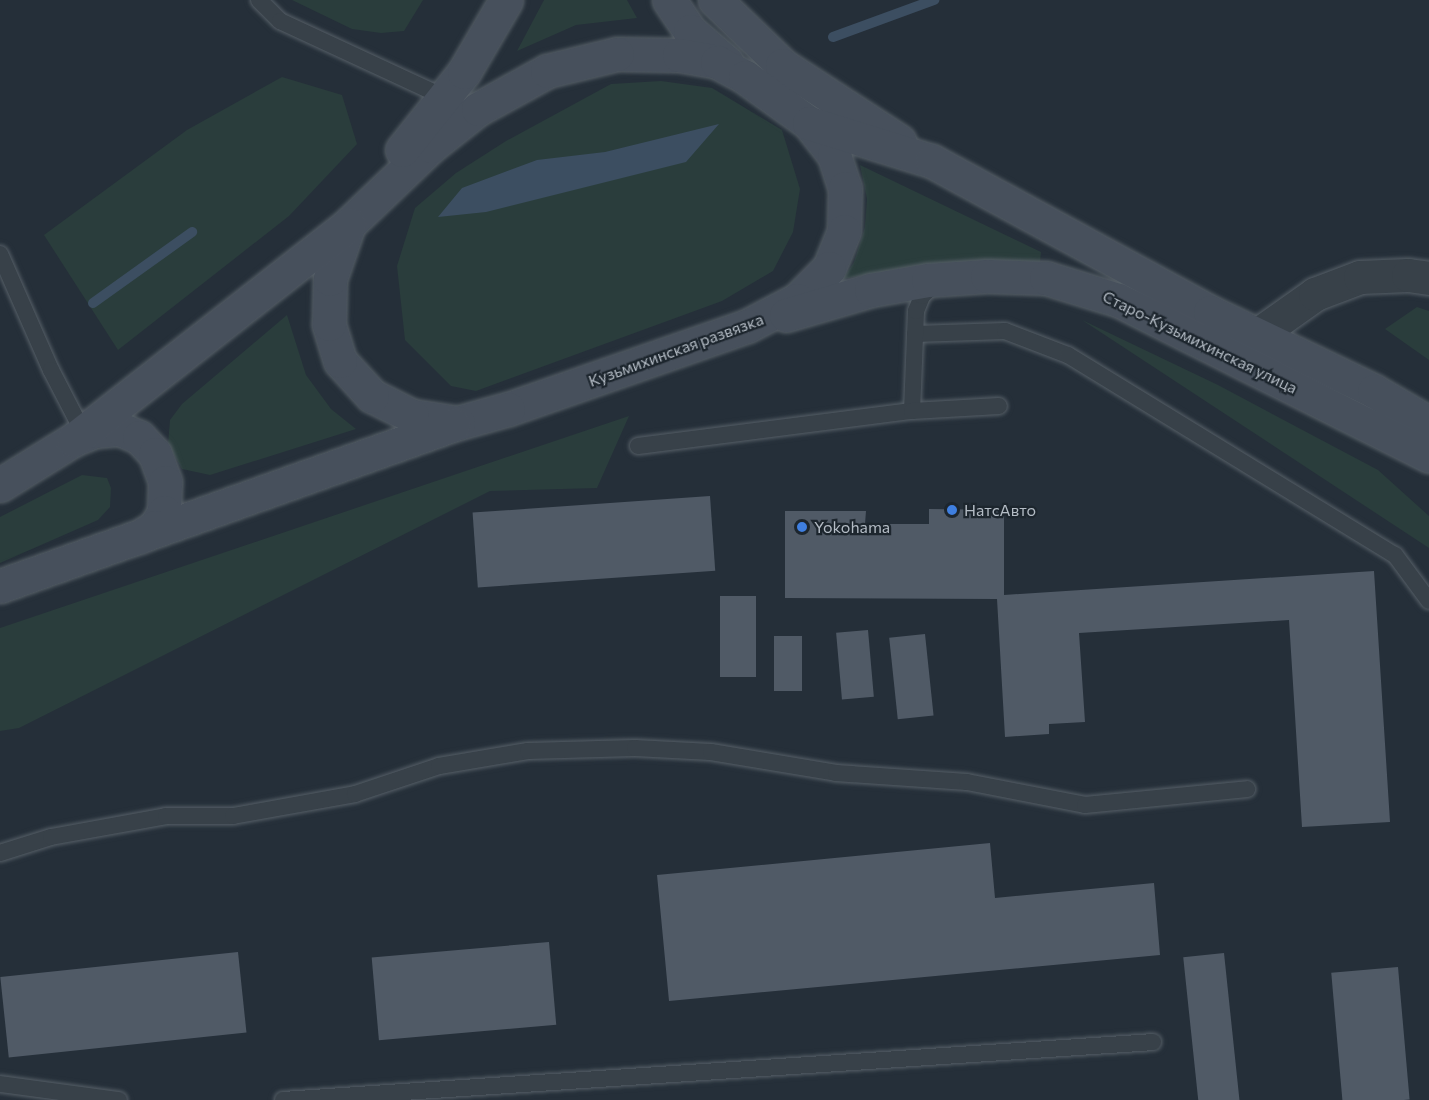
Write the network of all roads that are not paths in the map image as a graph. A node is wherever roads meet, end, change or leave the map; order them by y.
1 (259, 0) edge
2 (506, 0) edge
3 (669, 0) edge
4 (715, 0) edge
5 (745, 77) junction
6 (446, 98) junction
7 (809, 123) junction
8 (932, 161) junction
9 (354, 219) junction
10 (0, 254) edge
11 (1422, 270) edge
12 (944, 278) junction
13 (871, 290) junction
14 (747, 326) junction
15 (915, 334) junction
16 (1255, 334) junction
17 (1230, 356) junction
18 (999, 406) dead end
19 (912, 411) junction
20 (458, 423) junction
21 (1429, 423) edge
22 (78, 436) junction
23 (638, 446) dead end
24 (1429, 456) edge
25 (0, 484) edge
26 (138, 538) junction
27 (0, 586) edge
28 (1429, 601) edge
29 (1247, 789) dead end
30 (0, 853) edge
31 (1154, 1041) dead end
32 (0, 1084) edge
33 (119, 1100) edge
34 (283, 1100) edge

1 - 6 lane
2 - 6 street
3 - 5 street
4 - 8 street, Старо-Кузьмихинская улица
5 - 7 street, Кузьмихинская развязка
5 - 9 street, Кузьмихинская развязка
6 - 9 street
7 - 8 street, Старо-Кузьмихинская улица
7 - 14 street, Кузьмихинская развязка
8 - 16 street, Старо-Кузьмихинская улица
9 - 20 street, Кузьмихинская развязка
9 - 22 street
10 - 22 lane
11 - 16 street
12 - 13 street, Старо-Кузьмихинская улица
12 - 15 lane
12 - 17 street, Старо-Кузьмихинская улица
13 - 14 street, Старо-Кузьмихинская улица
13 - 15 lane
14 - 20 street, Кузьмихинская развязка
15 - 19 lane
15 - 28 lane
16 - 17 street
16 - 21 street, Старо-Кузьмихинская улица
17 - 24 street, Старо-Кузьмихинская улица
18 - 19 lane
19 - 23 lane
20 - 26 street
22 - 25 street
22 - 26 street
26 - 27 street
29 - 30 lane
31 - 34 lane
32 - 33 lane

